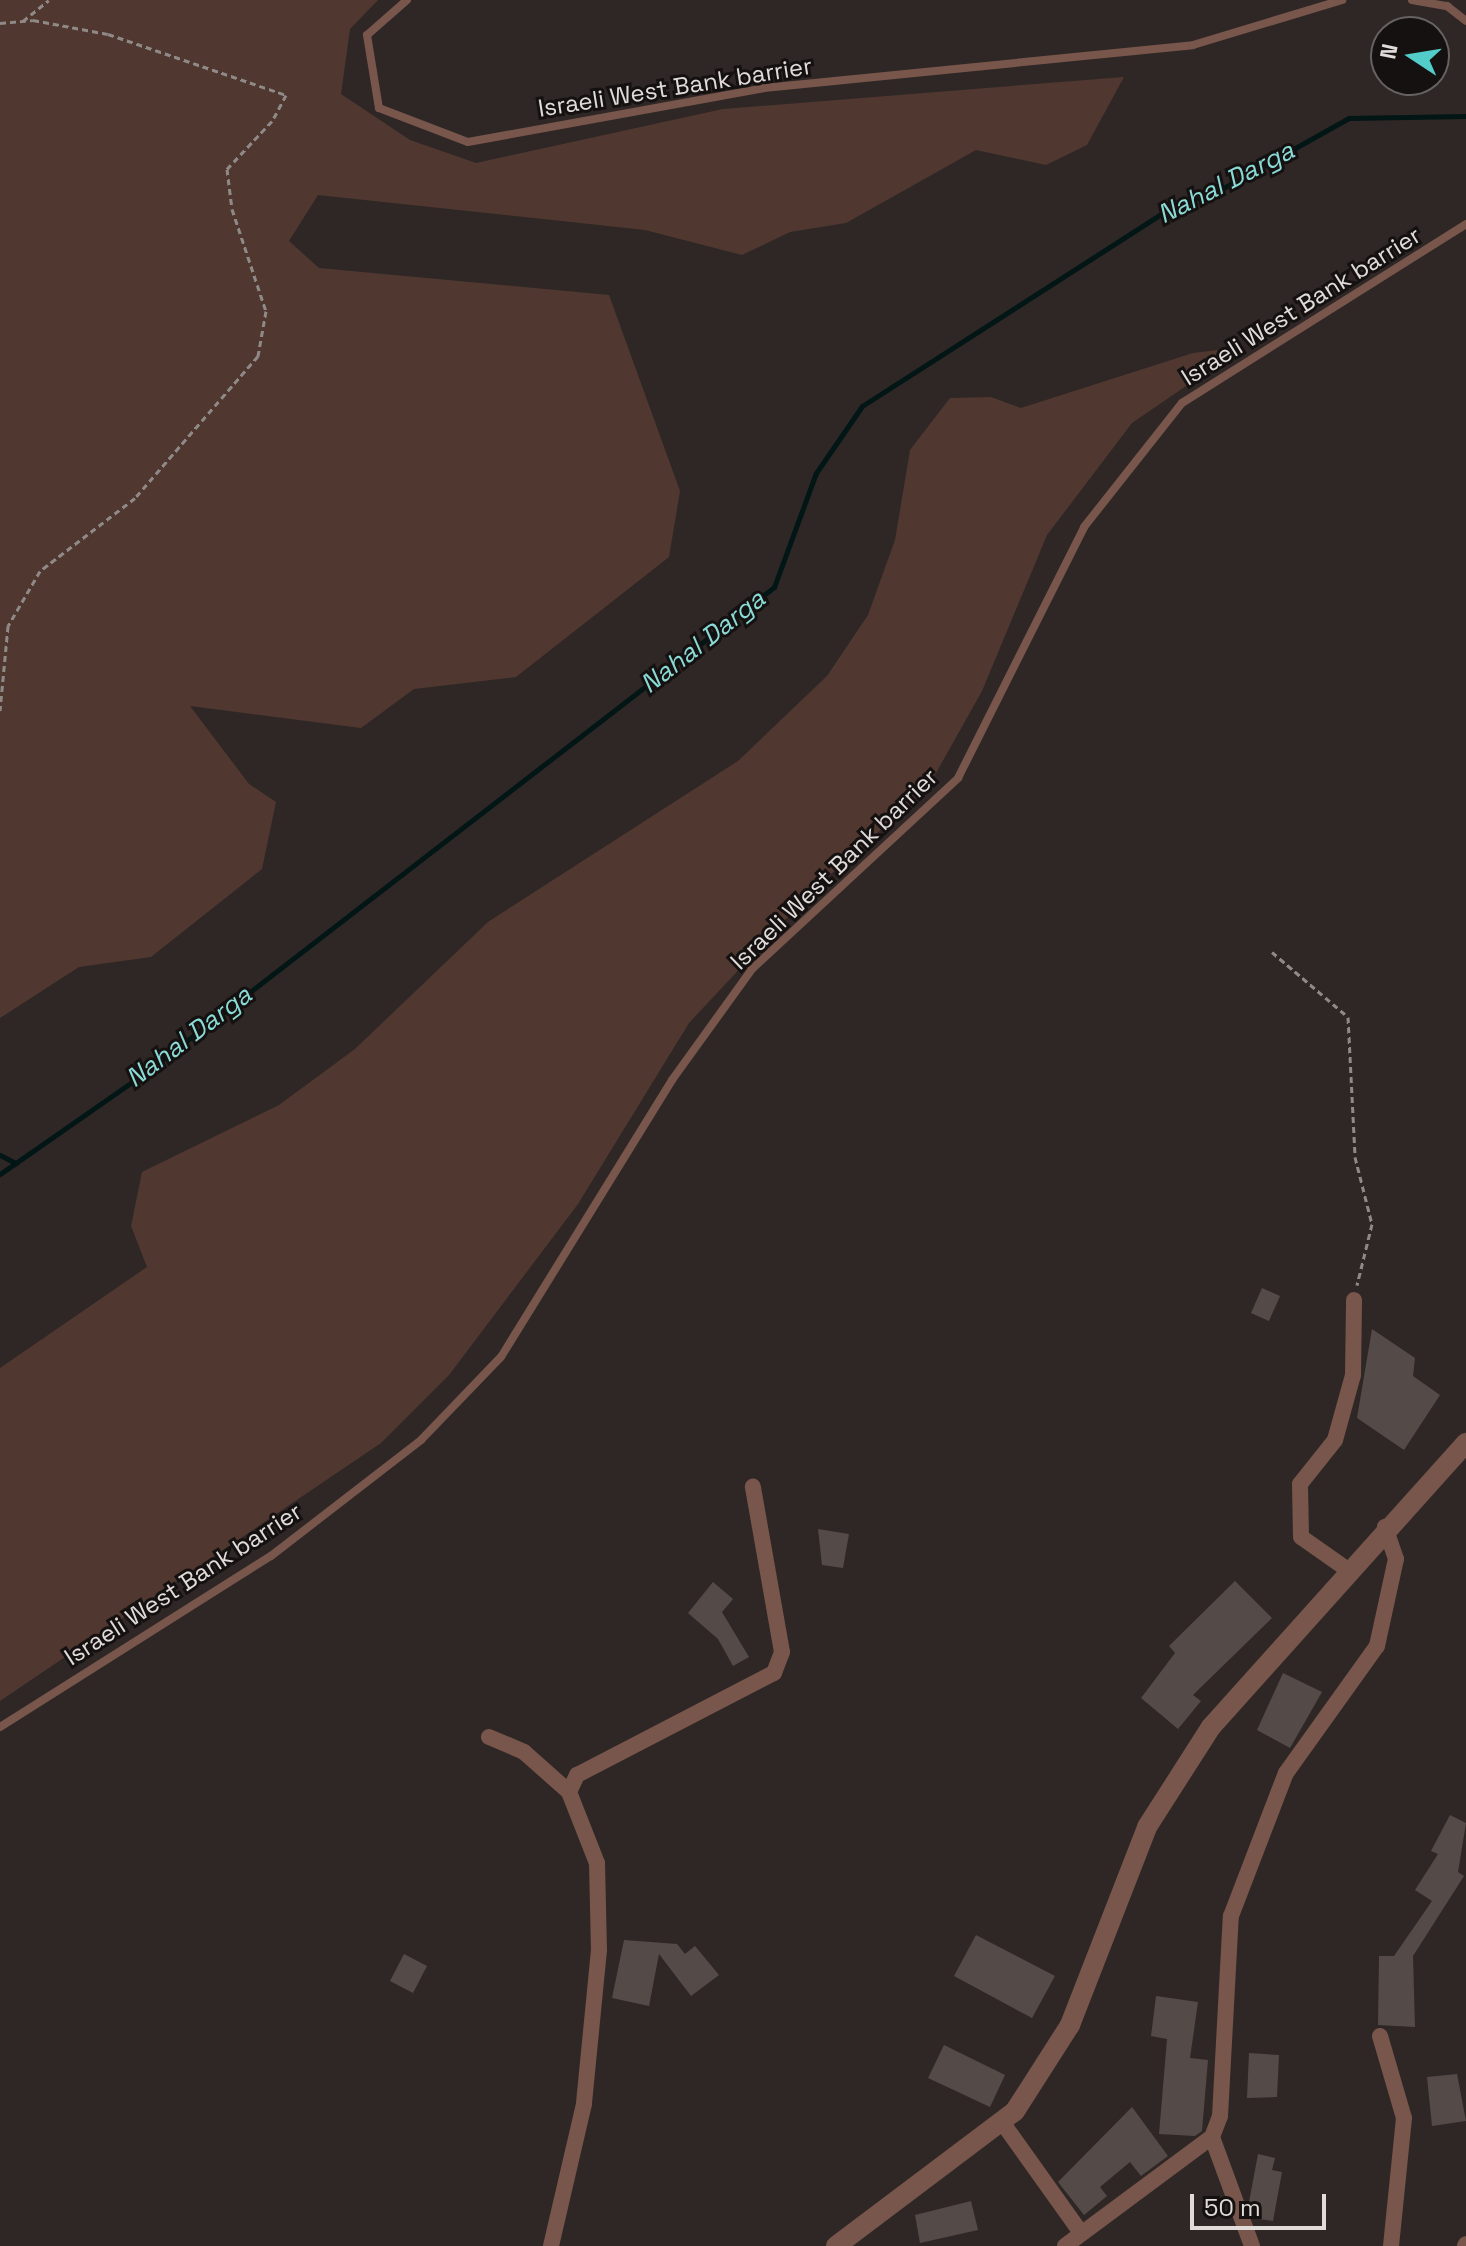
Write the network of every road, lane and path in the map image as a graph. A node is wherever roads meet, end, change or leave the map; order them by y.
1 (49, 0) edge
2 (407, 0) edge
3 (1342, 0) edge
4 (1412, 0) edge
5 (23, 21) junction
6 (1466, 21) edge
7 (0, 23) edge
8 (1466, 224) edge
9 (0, 711) edge
10 (1272, 952) dead end
11 (1354, 1300) joint
12 (1466, 1443) edge
13 (753, 1487) dead end
14 (1385, 1527) junction
15 (1348, 1570) junction
16 (0, 1727) edge
17 (489, 1737) dead end
18 (569, 1792) junction
19 (1380, 2036) dead end
20 (1002, 2122) junction
21 (1212, 2137) junction
22 (1079, 2230) junction
23 (551, 2246) edge
24 (836, 2246) edge
25 (1065, 2246) edge
26 (1252, 2246) edge
27 (1391, 2246) edge

1 - 5 path
2 - 3 lane, Israeli West Bank barrier
4 - 6 lane
5 - 7 path
5 - 9 path
8 - 16 lane, Israeli West Bank barrier
10 - 11 path
11 - 15 street
12 - 14 street
13 - 18 street
14 - 15 street
14 - 21 street
15 - 20 street
17 - 18 street
18 - 23 street
19 - 27 street
20 - 22 street
20 - 24 street
21 - 22 street
21 - 26 street
22 - 25 street

